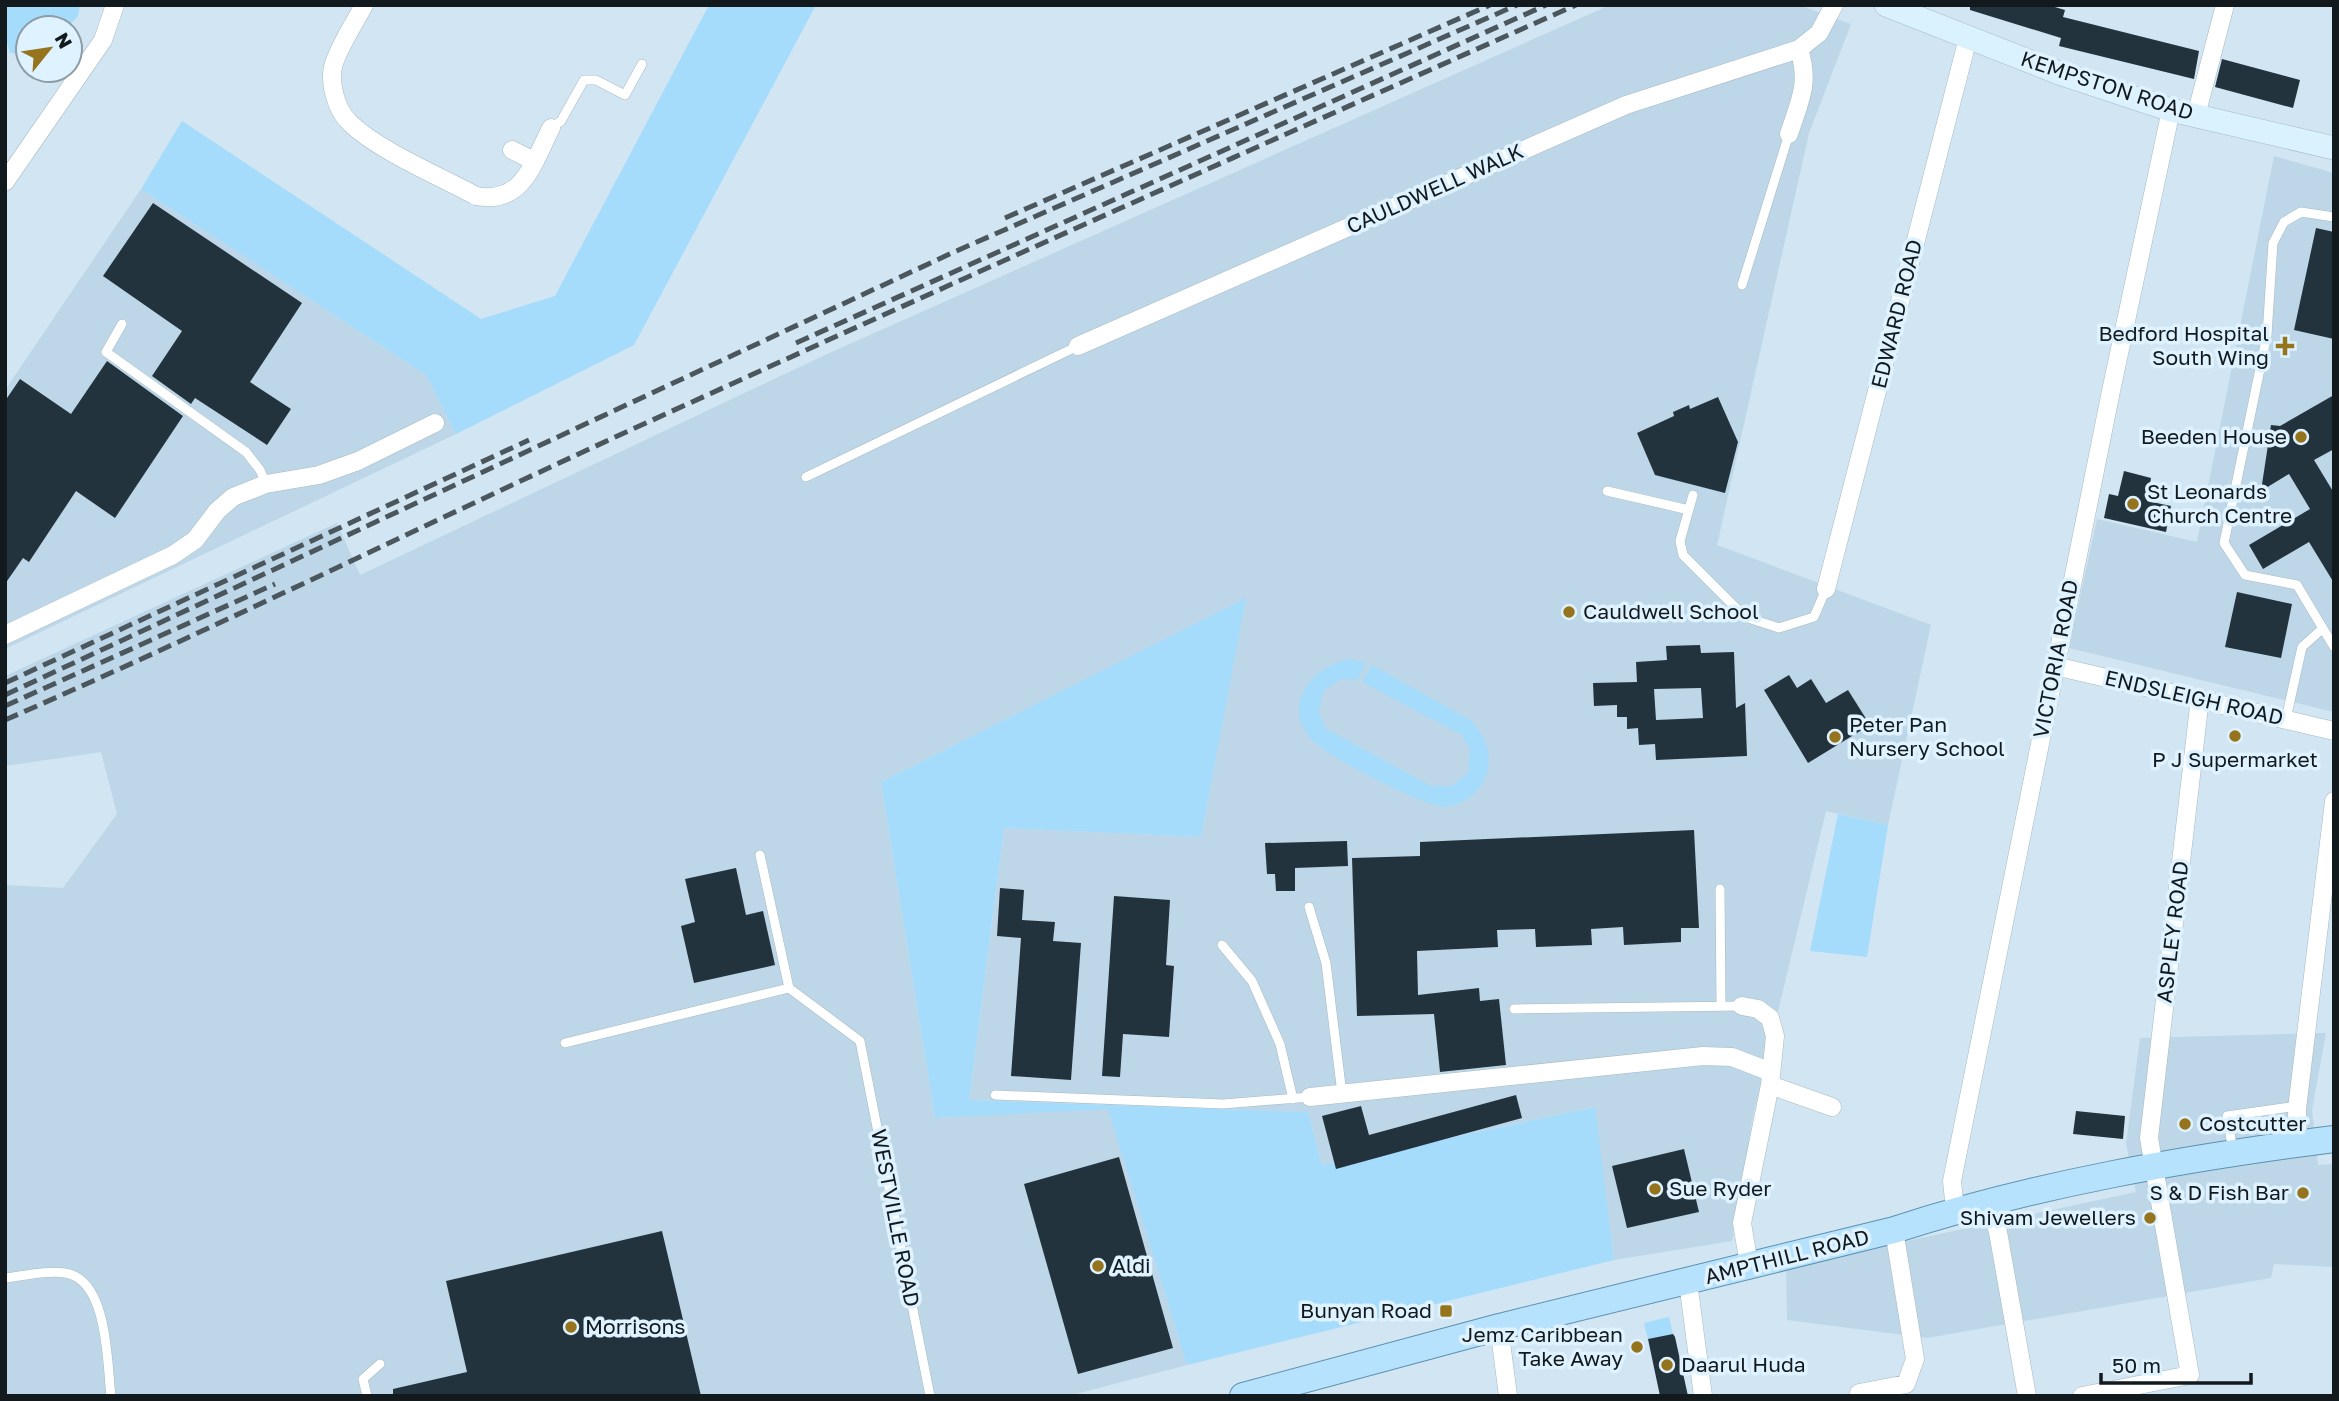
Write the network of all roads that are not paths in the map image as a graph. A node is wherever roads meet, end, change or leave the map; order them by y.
1 (115, 5) edge
2 (364, 5) edge
3 (1834, 5) edge
4 (1886, 5) edge
5 (2225, 6) edge
6 (1968, 38) junction
7 (1798, 49) junction
8 (642, 64) dead end
9 (2199, 104) dead end
10 (2171, 110) junction
11 (551, 128) joint
12 (1789, 134) joint
13 (2334, 148) edge
14 (512, 150) dead end
15 (534, 160) junction
16 (5, 182) edge
17 (2334, 217) edge
18 (1742, 285) dead end
19 (122, 324) dead end
20 (1078, 346) joint
21 (435, 423) dead end
22 (806, 477) dead end
23 (266, 484) junction
24 (1607, 491) dead end
25 (1693, 495) dead end
26 (1689, 510) junction
27 (1826, 589) joint
28 (2321, 630) junction
29 (5, 635) edge
30 (2334, 647) edge
31 (2055, 666) junction
32 (2200, 698) junction
33 (2286, 719) junction
34 (2334, 731) edge
35 (2334, 801) edge
36 (760, 855) dead end
37 (1720, 889) dead end
38 (1309, 907) dead end
39 (1222, 945) dead end
40 (789, 988) junction
41 (1721, 1006) junction
42 (1742, 1006) joint
43 (1514, 1009) dead end
44 (565, 1043) dead end
45 (1771, 1078) junction
46 (1342, 1094) junction
47 (995, 1095) dead end
48 (1302, 1098) junction
49 (2298, 1106) junction
50 (1832, 1107) dead end
51 (2334, 1139) edge
52 (2298, 1144) junction
53 (2233, 1154) junction
54 (2153, 1166) junction
55 (1990, 1203) junction
56 (1955, 1210) junction
57 (1894, 1230) junction
58 (1749, 1265) junction
59 (5, 1278) edge
60 (1688, 1282) junction
61 (1499, 1327) junction
62 (380, 1364) dead end
63 (1310, 1388) edge
64 (1859, 1393) dead end
65 (111, 1396) edge
66 (367, 1396) edge
67 (930, 1396) edge
68 (1244, 1396) edge
69 (1508, 1396) edge
70 (1703, 1396) edge
71 (2027, 1396) edge
72 (2082, 1396) edge

1 - 16 street
2 - 15 street
3 - 7 street, CAULDWELL WALK
4 - 6 main road, KEMPSTON ROAD
5 - 9 street
6 - 10 main road, KEMPSTON ROAD
6 - 27 street, EDWARD ROAD
7 - 12 street
7 - 20 street, CAULDWELL WALK
8 - 11 lane
10 - 13 main road, KEMPSTON ROAD
10 - 31 street, VICTORIA ROAD
11 - 15 street
12 - 18 lane
14 - 15 street
17 - 28 lane
19 - 23 lane
20 - 22 lane
21 - 23 street
23 - 29 street
24 - 26 lane
25 - 26 lane
26 - 27 lane
28 - 30 lane
28 - 33 lane
31 - 32 street, ENDSLEIGH ROAD
31 - 56 street, VICTORIA ROAD
32 - 33 street, ENDSLEIGH ROAD
32 - 54 street, ASPLEY ROAD
33 - 34 street, ENDSLEIGH ROAD
35 - 49 street
36 - 40 lane
37 - 41 lane
38 - 46 lane
39 - 48 lane
40 - 44 lane
40 - 67 lane, WESTVILLE ROAD
41 - 42 lane
41 - 43 lane
42 - 45 street
45 - 46 street
45 - 50 street
45 - 58 street
46 - 48 street
47 - 48 lane
49 - 52 street
49 - 53 lane
51 - 52 main road, AMPTHILL ROAD
52 - 53 main road, AMPTHILL ROAD
53 - 54 main road, AMPTHILL ROAD
54 - 55 main road, AMPTHILL ROAD
54 - 72 street, ASPLEY ROAD
55 - 56 main road, AMPTHILL ROAD
55 - 71 street
56 - 57 main road, AMPTHILL ROAD
57 - 58 main road, AMPTHILL ROAD
57 - 64 street
58 - 60 main road, AMPTHILL ROAD
59 - 65 lane
60 - 61 main road, AMPTHILL ROAD
60 - 70 street
61 - 63 main road, AMPTHILL ROAD
61 - 69 street
62 - 66 lane
63 - 68 main road, AMPTHILL ROAD

